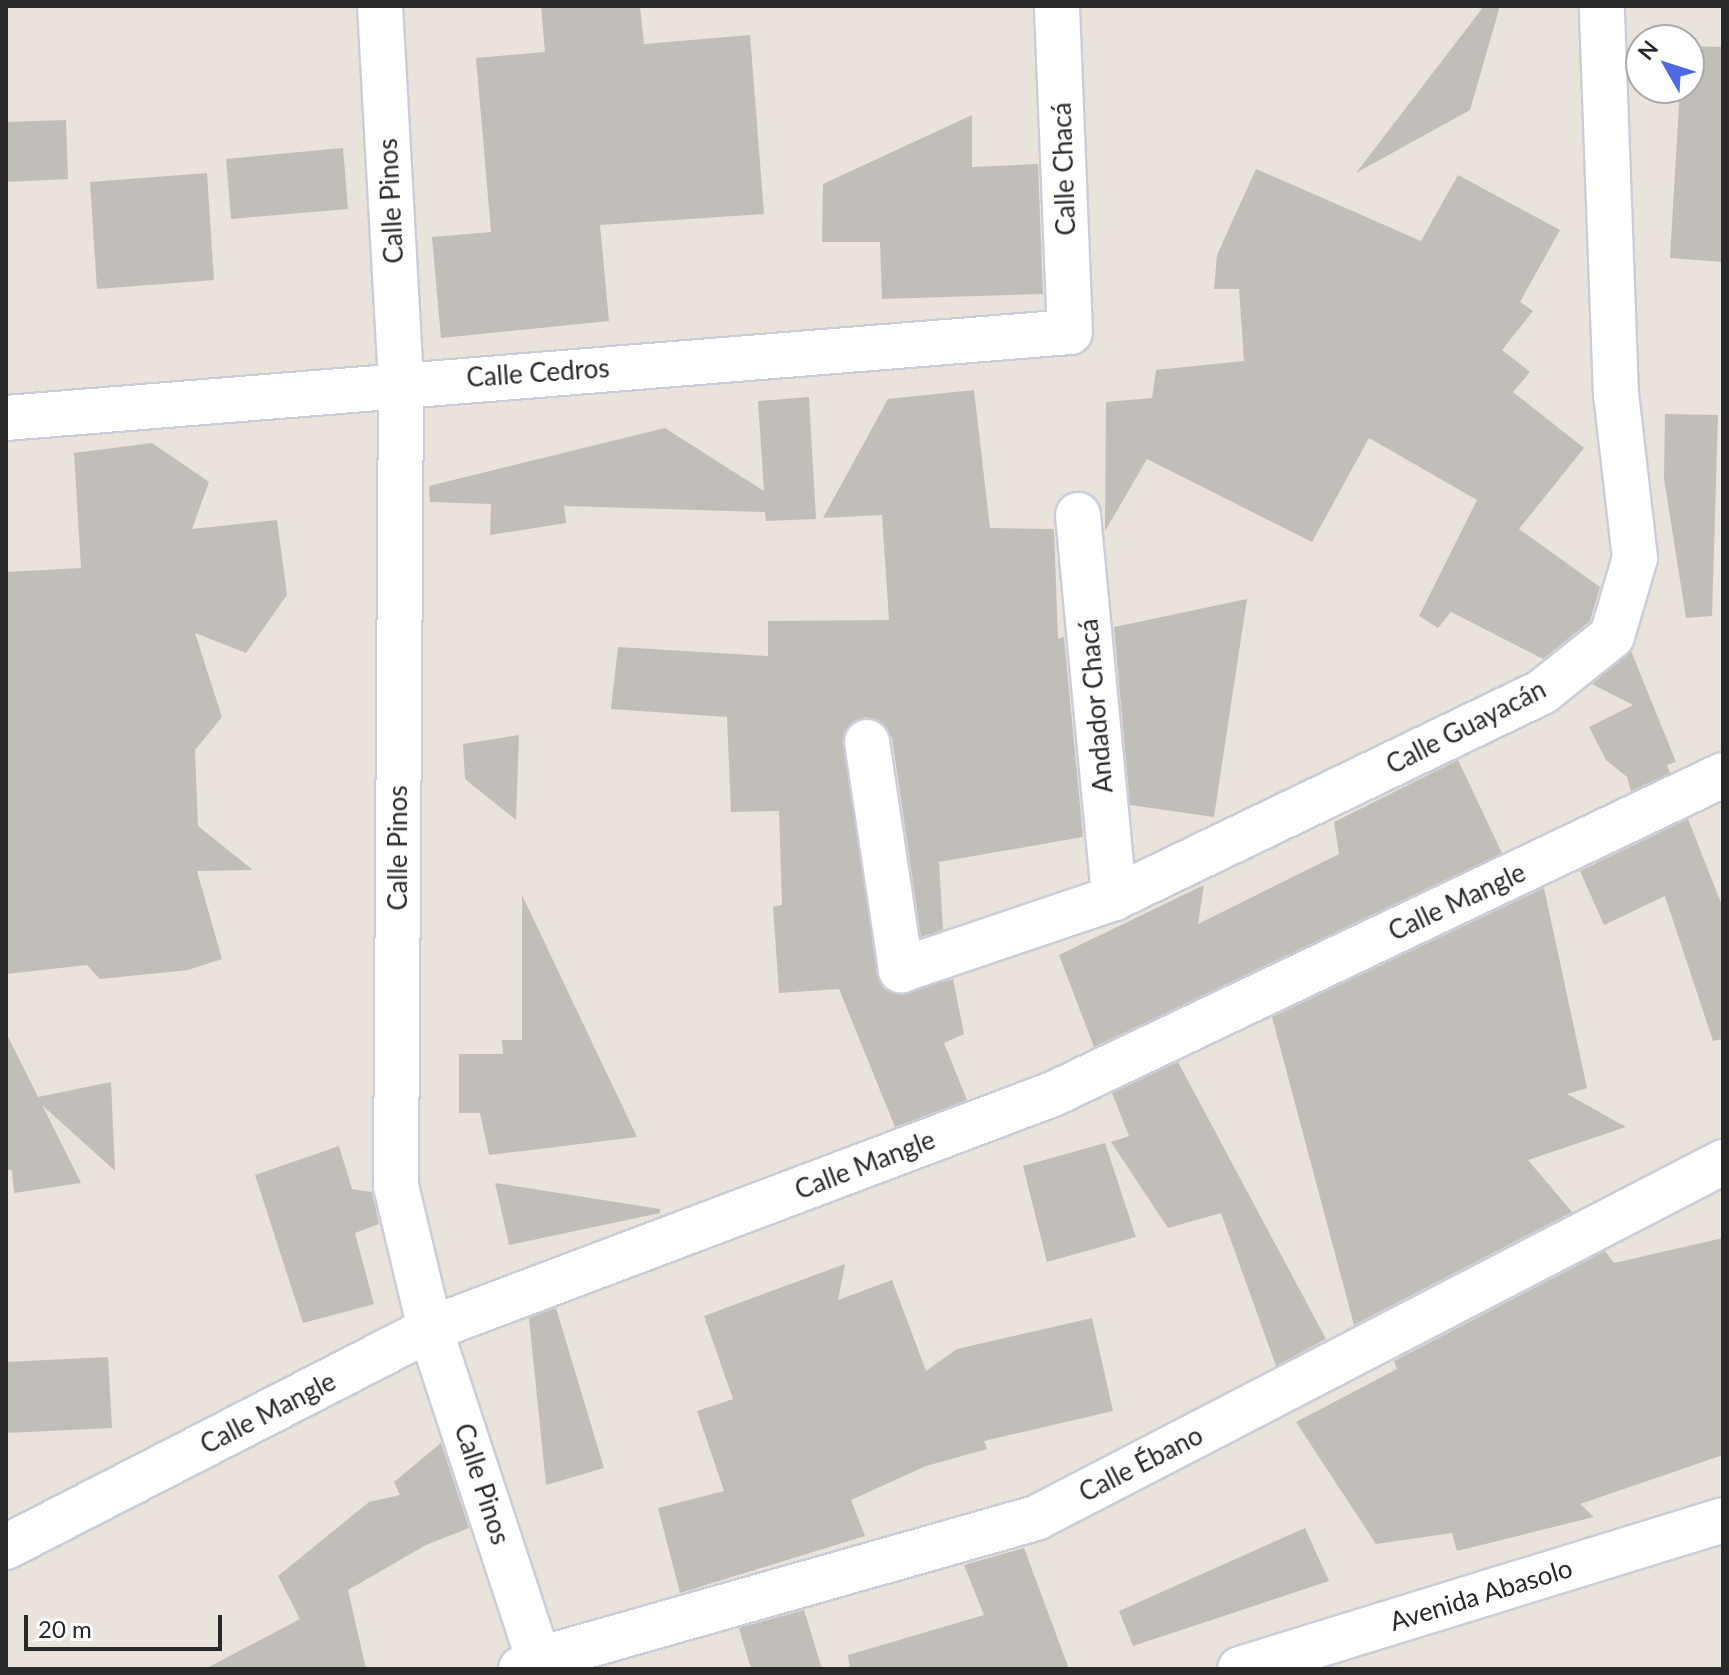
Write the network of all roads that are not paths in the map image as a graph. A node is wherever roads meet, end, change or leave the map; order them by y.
1 (380, 6) edge
2 (1057, 6) edge
3 (1602, 6) edge
4 (1070, 332) joint
5 (401, 384) junction
6 (6, 418) edge
7 (1078, 515) dead end
8 (867, 742) dead end
9 (1723, 775) edge
10 (1114, 898) junction
11 (1723, 1162) edge
12 (430, 1329) junction
13 (1723, 1520) edge
14 (6, 1547) edge
15 (534, 1666) edge
16 (1240, 1669) edge

1 - 5 street, Calle Pinos
2 - 4 street, Calle Chacá
3 - 10 street, Calle Guayacán
4 - 5 street, Calle Cedros
5 - 6 street, Calle Cedros
5 - 12 street, Calle Pinos
7 - 10 street, Andador Chacá
8 - 10 street, Calle Guayacán
9 - 12 street, Calle Mangle
11 - 15 street, Calle Ébano
12 - 14 street, Calle Mangle
12 - 15 street, Calle Pinos
13 - 16 street, Avenida Abasolo

